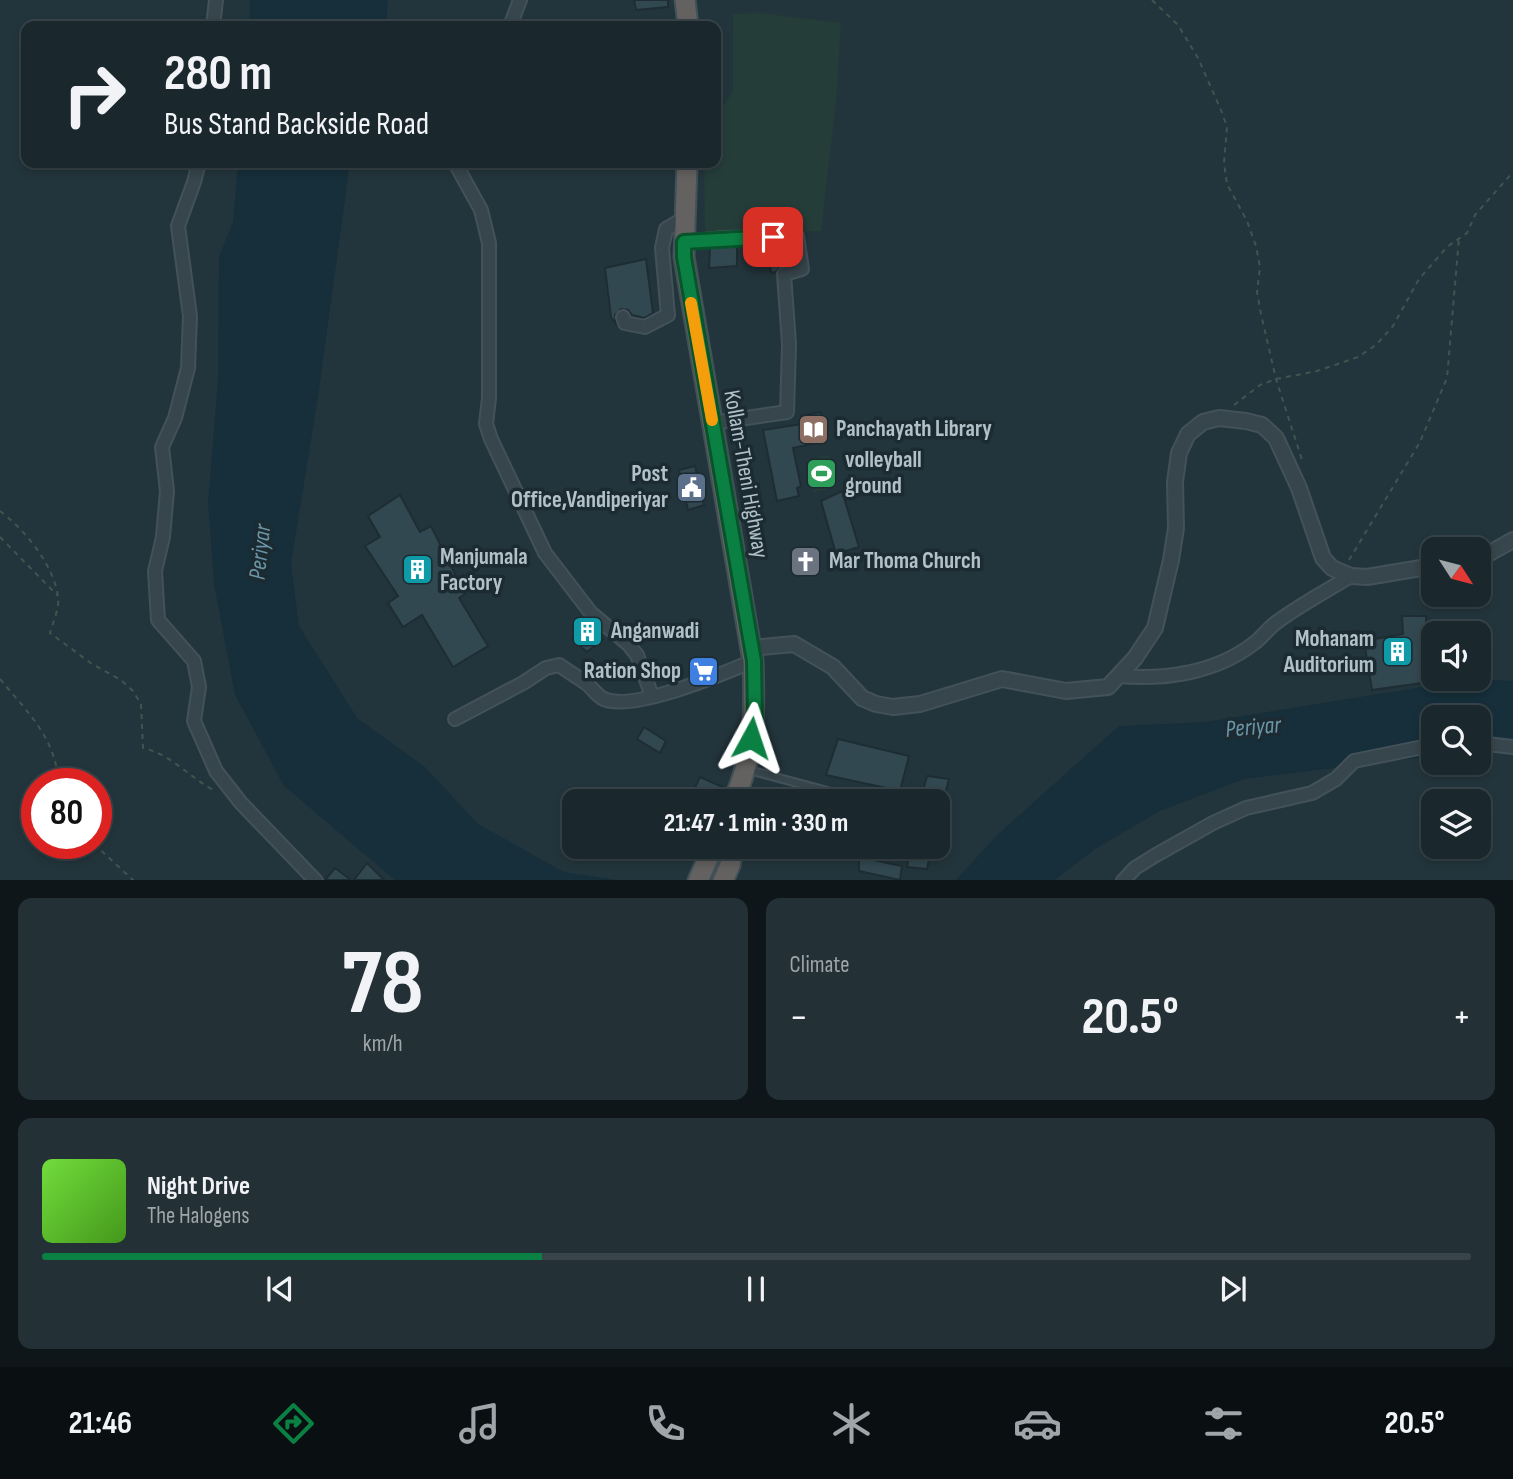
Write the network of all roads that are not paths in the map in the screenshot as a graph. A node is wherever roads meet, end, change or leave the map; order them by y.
1 (216, 0) edge
2 (520, 0) edge
3 (685, 0) edge
4 (214, 21) edge
5 (512, 21) edge
6 (687, 21) edge
7 (198, 168) edge
8 (458, 168) edge
9 (687, 168) edge
10 (685, 218) junction
11 (684, 242) junction
12 (623, 317) dead end
13 (716, 435) junction
14 (1513, 540) edge
15 (1491, 552) edge
16 (1421, 568) edge
17 (1346, 574) junction
18 (752, 655) junction
19 (1119, 676) junction
20 (652, 696) junction
21 (455, 719) dead end
22 (1491, 744) edge
23 (1421, 747) edge
24 (1513, 747) edge
25 (744, 769) junction
26 (738, 789) edge
27 (820, 789) edge
28 (707, 859) edge
29 (309, 877) edge
30 (698, 880) edge
31 (1123, 880) edge

1 - 4 street
2 - 5 street
3 - 6 highway
7 - 29 street
8 - 20 street
9 - 10 highway, Kollam-Theni Highway
10 - 11 highway, Kollam-Theni Highway
10 - 12 street
11 - 13 highway, Kollam-Theni Highway
11 - 13 street
13 - 18 highway, Kollam-Theni Highway
14 - 15 street
16 - 17 street
17 - 19 street
17 - 19 street
18 - 19 street
18 - 20 street
18 - 25 highway, Kollam-Theni Highway
20 - 21 street
22 - 24 street
23 - 31 street
25 - 26 highway, Kollam-Theni Highway
25 - 27 lane
28 - 30 highway

